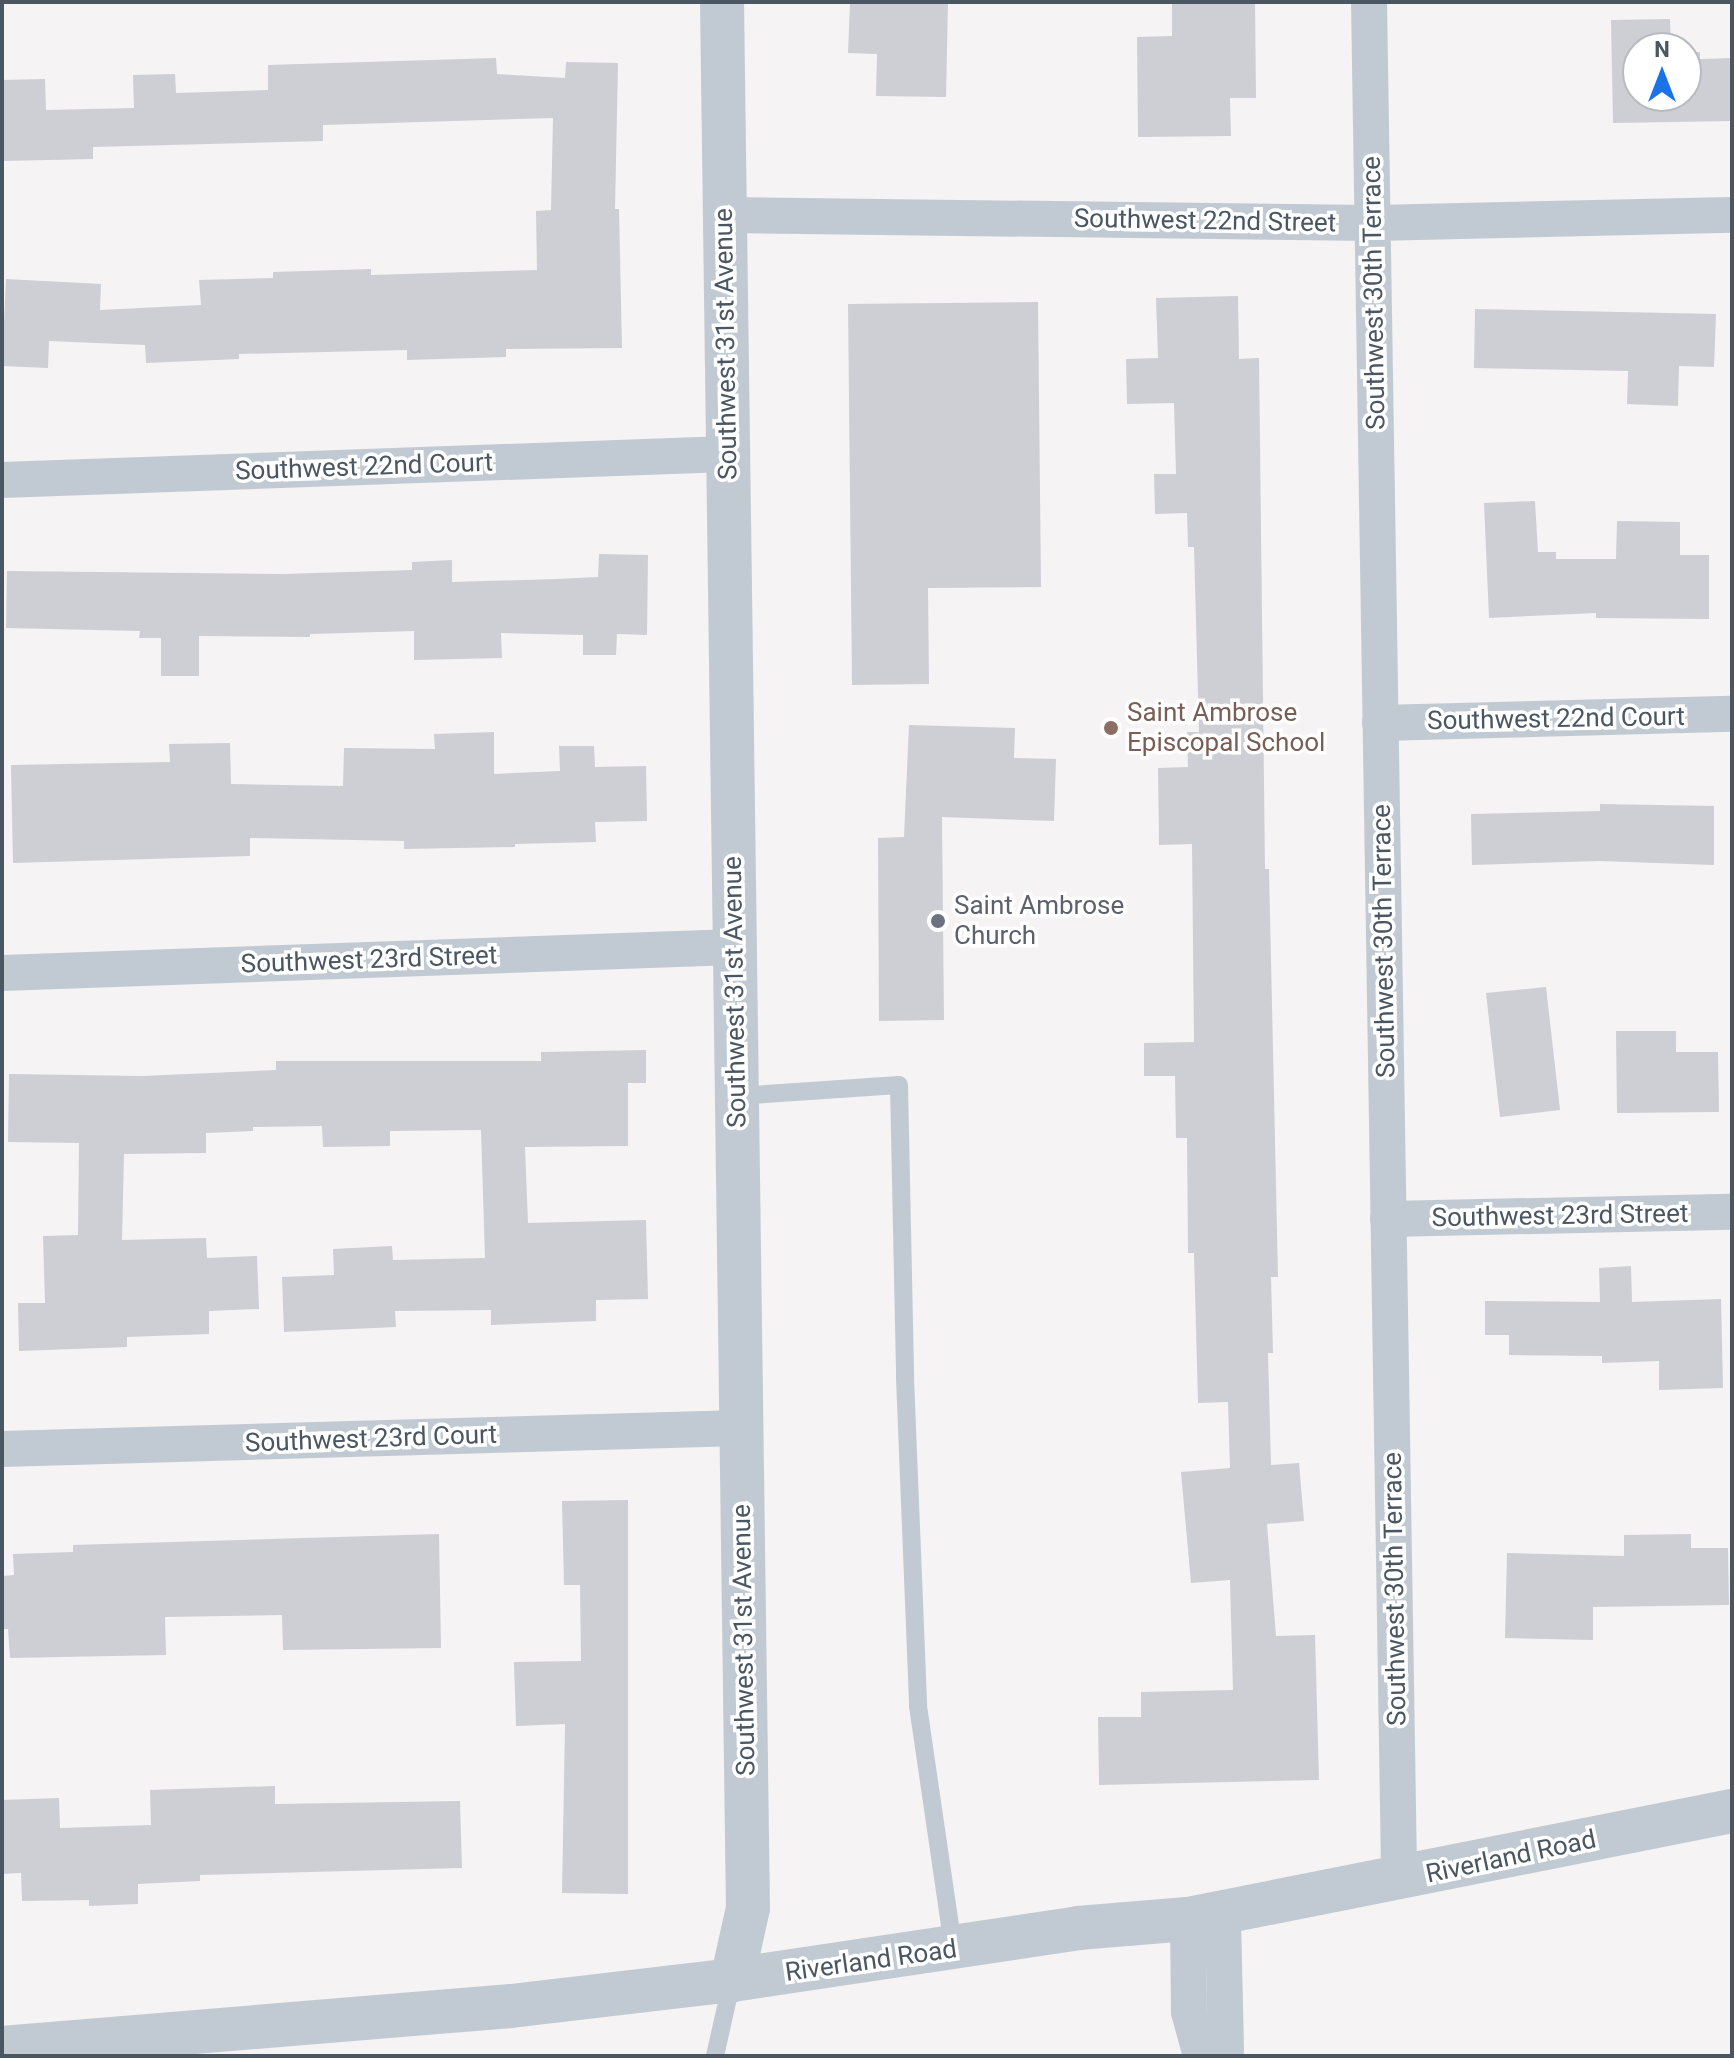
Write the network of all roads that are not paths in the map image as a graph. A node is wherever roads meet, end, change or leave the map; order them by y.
1 (722, 2) edge
2 (1369, 2) edge
3 (725, 215) junction
4 (1732, 215) edge
5 (1374, 223) junction
6 (727, 454) junction
7 (2, 480) edge
8 (1732, 714) edge
9 (1380, 723) junction
10 (735, 947) junction
11 (2, 973) edge
12 (737, 1096) junction
13 (1732, 1212) edge
14 (1388, 1219) junction
15 (741, 1428) junction
16 (2, 1449) edge
17 (1732, 1811) edge
18 (1399, 1879) junction
19 (1205, 1916) junction
20 (954, 1949) junction
21 (732, 1980) junction
22 (2, 2048) edge
23 (715, 2056) edge
24 (1201, 2056) edge
25 (1220, 2056) edge

1 - 3 street, Southwest 31st Avenue
2 - 5 street, Southwest 30th Terrace
3 - 5 street, Southwest 22nd Street
3 - 6 street, Southwest 31st Avenue
4 - 5 street, Southwest 22nd Street
5 - 9 street, Southwest 30th Terrace
6 - 7 street, Southwest 22nd Court
6 - 10 street, Southwest 31st Avenue
8 - 9 street, Southwest 22nd Court
9 - 14 street, Southwest 30th Terrace
10 - 11 street, Southwest 23rd Street
10 - 12 street, Southwest 31st Avenue
12 - 15 street, Southwest 31st Avenue
12 - 20 lane
13 - 14 street, Southwest 23rd Street
14 - 18 street, Southwest 30th Terrace
15 - 16 street, Southwest 23rd Court
15 - 21 street, Southwest 31st Avenue
17 - 18 street, Riverland Road
18 - 19 street, Riverland Road
19 - 20 street, Riverland Road
19 - 24 street
19 - 25 street
20 - 21 street, Riverland Road
21 - 22 street, Riverland Road
21 - 23 lane

